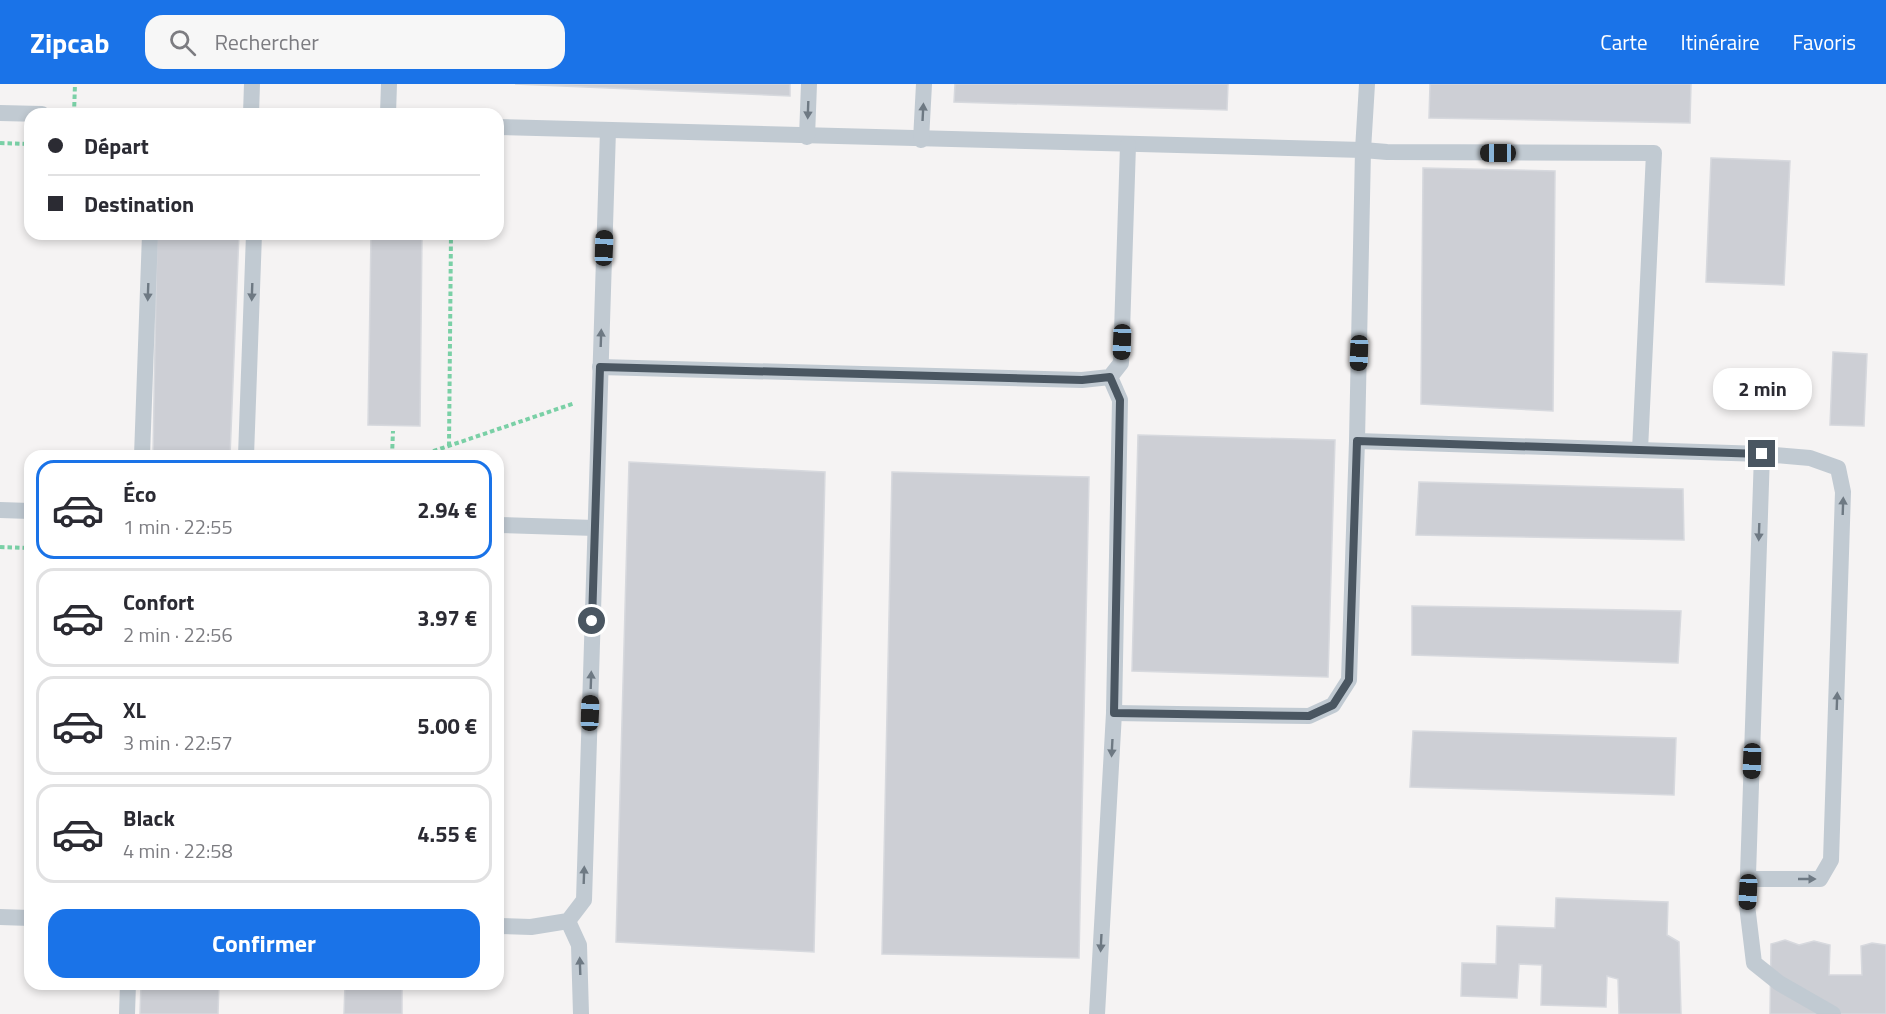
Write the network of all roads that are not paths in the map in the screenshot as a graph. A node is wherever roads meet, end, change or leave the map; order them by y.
1 (252, 84) edge
2 (389, 84) edge
3 (809, 84) edge
4 (924, 84) edge
5 (1367, 84) edge
6 (251, 108) edge
7 (388, 108) edge
8 (0, 113) edge
9 (24, 114) edge
10 (504, 127) edge
11 (608, 129) junction
12 (807, 137) junction
13 (921, 140) junction
14 (1128, 145) junction
15 (1363, 150) junction
16 (150, 240) edge
17 (254, 240) edge
18 (600, 367) junction
19 (1110, 377) junction
20 (1357, 441) junction
21 (142, 450) edge
22 (246, 450) edge
23 (1640, 450) junction
24 (1762, 454) junction
25 (0, 510) edge
26 (24, 511) edge
27 (504, 525) edge
28 (595, 528) junction
29 (1114, 713) junction
30 (1748, 879) junction
31 (0, 917) edge
32 (24, 918) edge
33 (568, 921) junction
34 (504, 926) edge
35 (128, 990) edge
36 (127, 1014) edge
37 (581, 1014) edge
38 (1097, 1014) edge
39 (1833, 1014) edge

1 - 6 lane
2 - 7 lane
3 -> 12 lane
13 -> 4 lane
5 - 15 lane
8 - 9 lane
10 - 11 lane
11 - 12 lane
18 -> 11 lane
12 - 13 lane
13 - 14 lane
14 - 15 lane
14 - 19 lane
15 - 20 lane
15 - 23 lane
16 -> 21 lane
17 -> 22 lane
18 - 19 lane
18 - 28 lane
19 - 29 lane
20 - 23 lane
20 - 29 lane
23 - 24 lane
24 -> 30 lane
30 -> 24 lane
25 - 26 lane
27 - 28 lane
33 -> 28 lane
29 -> 38 lane
30 - 39 lane
31 - 32 lane
33 - 34 lane
37 -> 33 lane
35 - 36 lane

